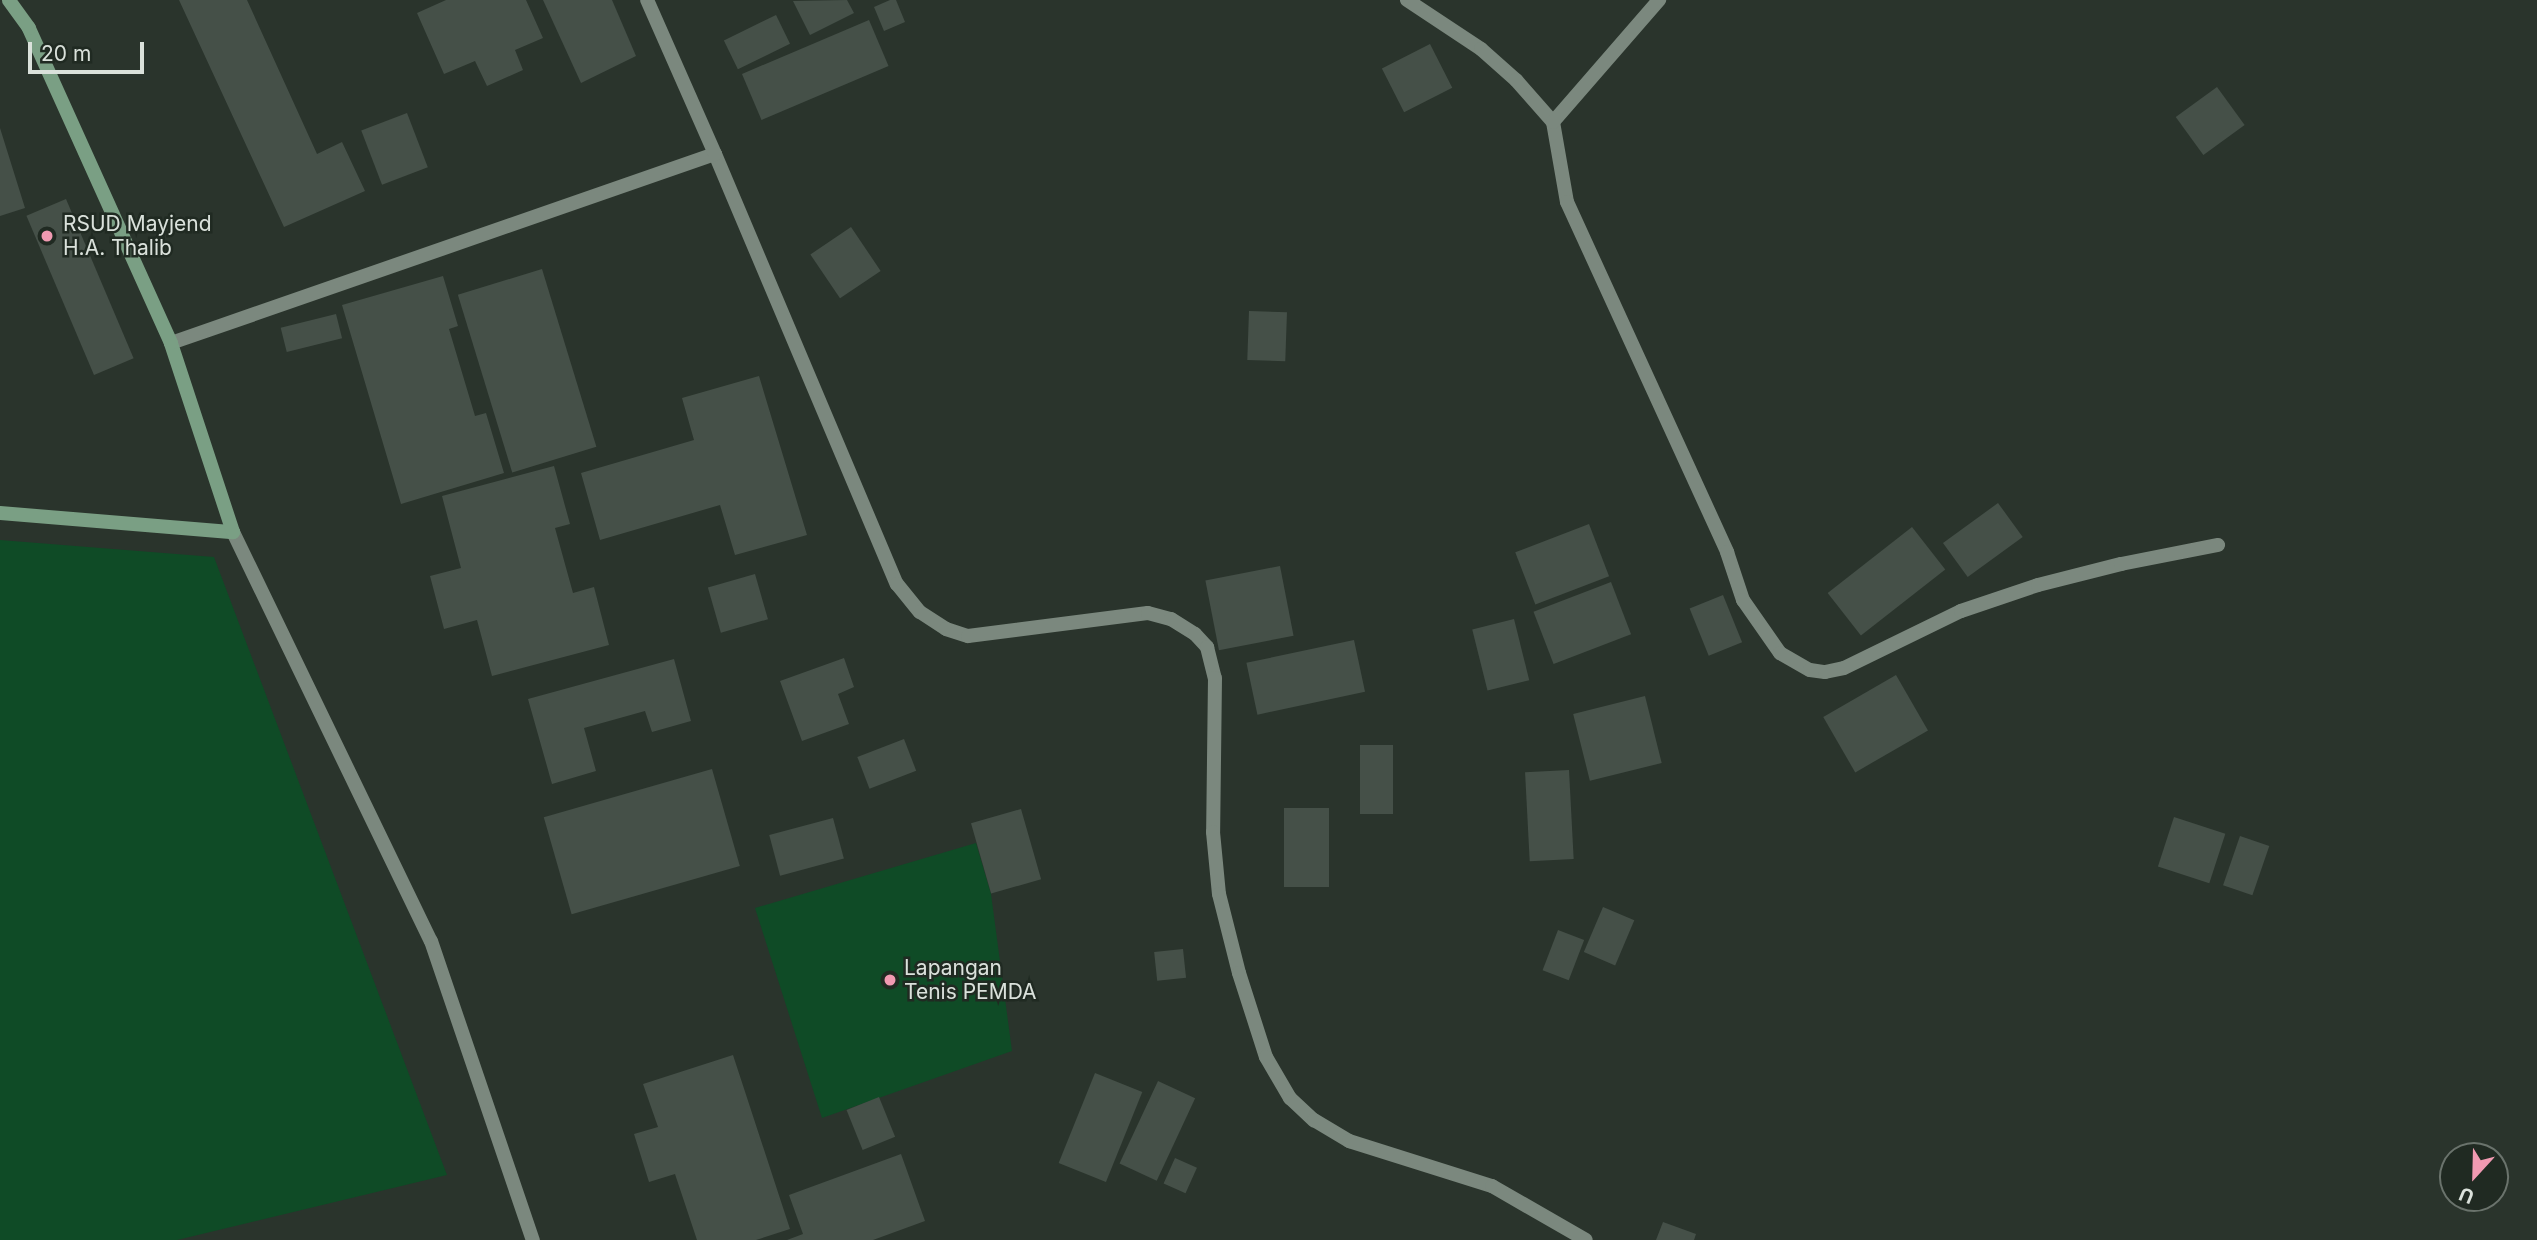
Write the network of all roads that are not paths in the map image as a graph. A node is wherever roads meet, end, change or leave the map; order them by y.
1 (9, 0) edge
2 (647, 0) edge
3 (1407, 0) edge
4 (1659, 0) edge
5 (1553, 122) junction
6 (715, 154) junction
7 (171, 343) junction
8 (0, 513) edge
9 (233, 532) junction
10 (2218, 545) dead end
11 (533, 1240) edge
12 (1586, 1240) edge

1 - 7 main road
2 - 6 street
3 - 5 street
4 - 5 street
5 - 10 street
6 - 7 street
6 - 12 street
7 - 9 main road
8 - 9 main road
9 - 11 street

